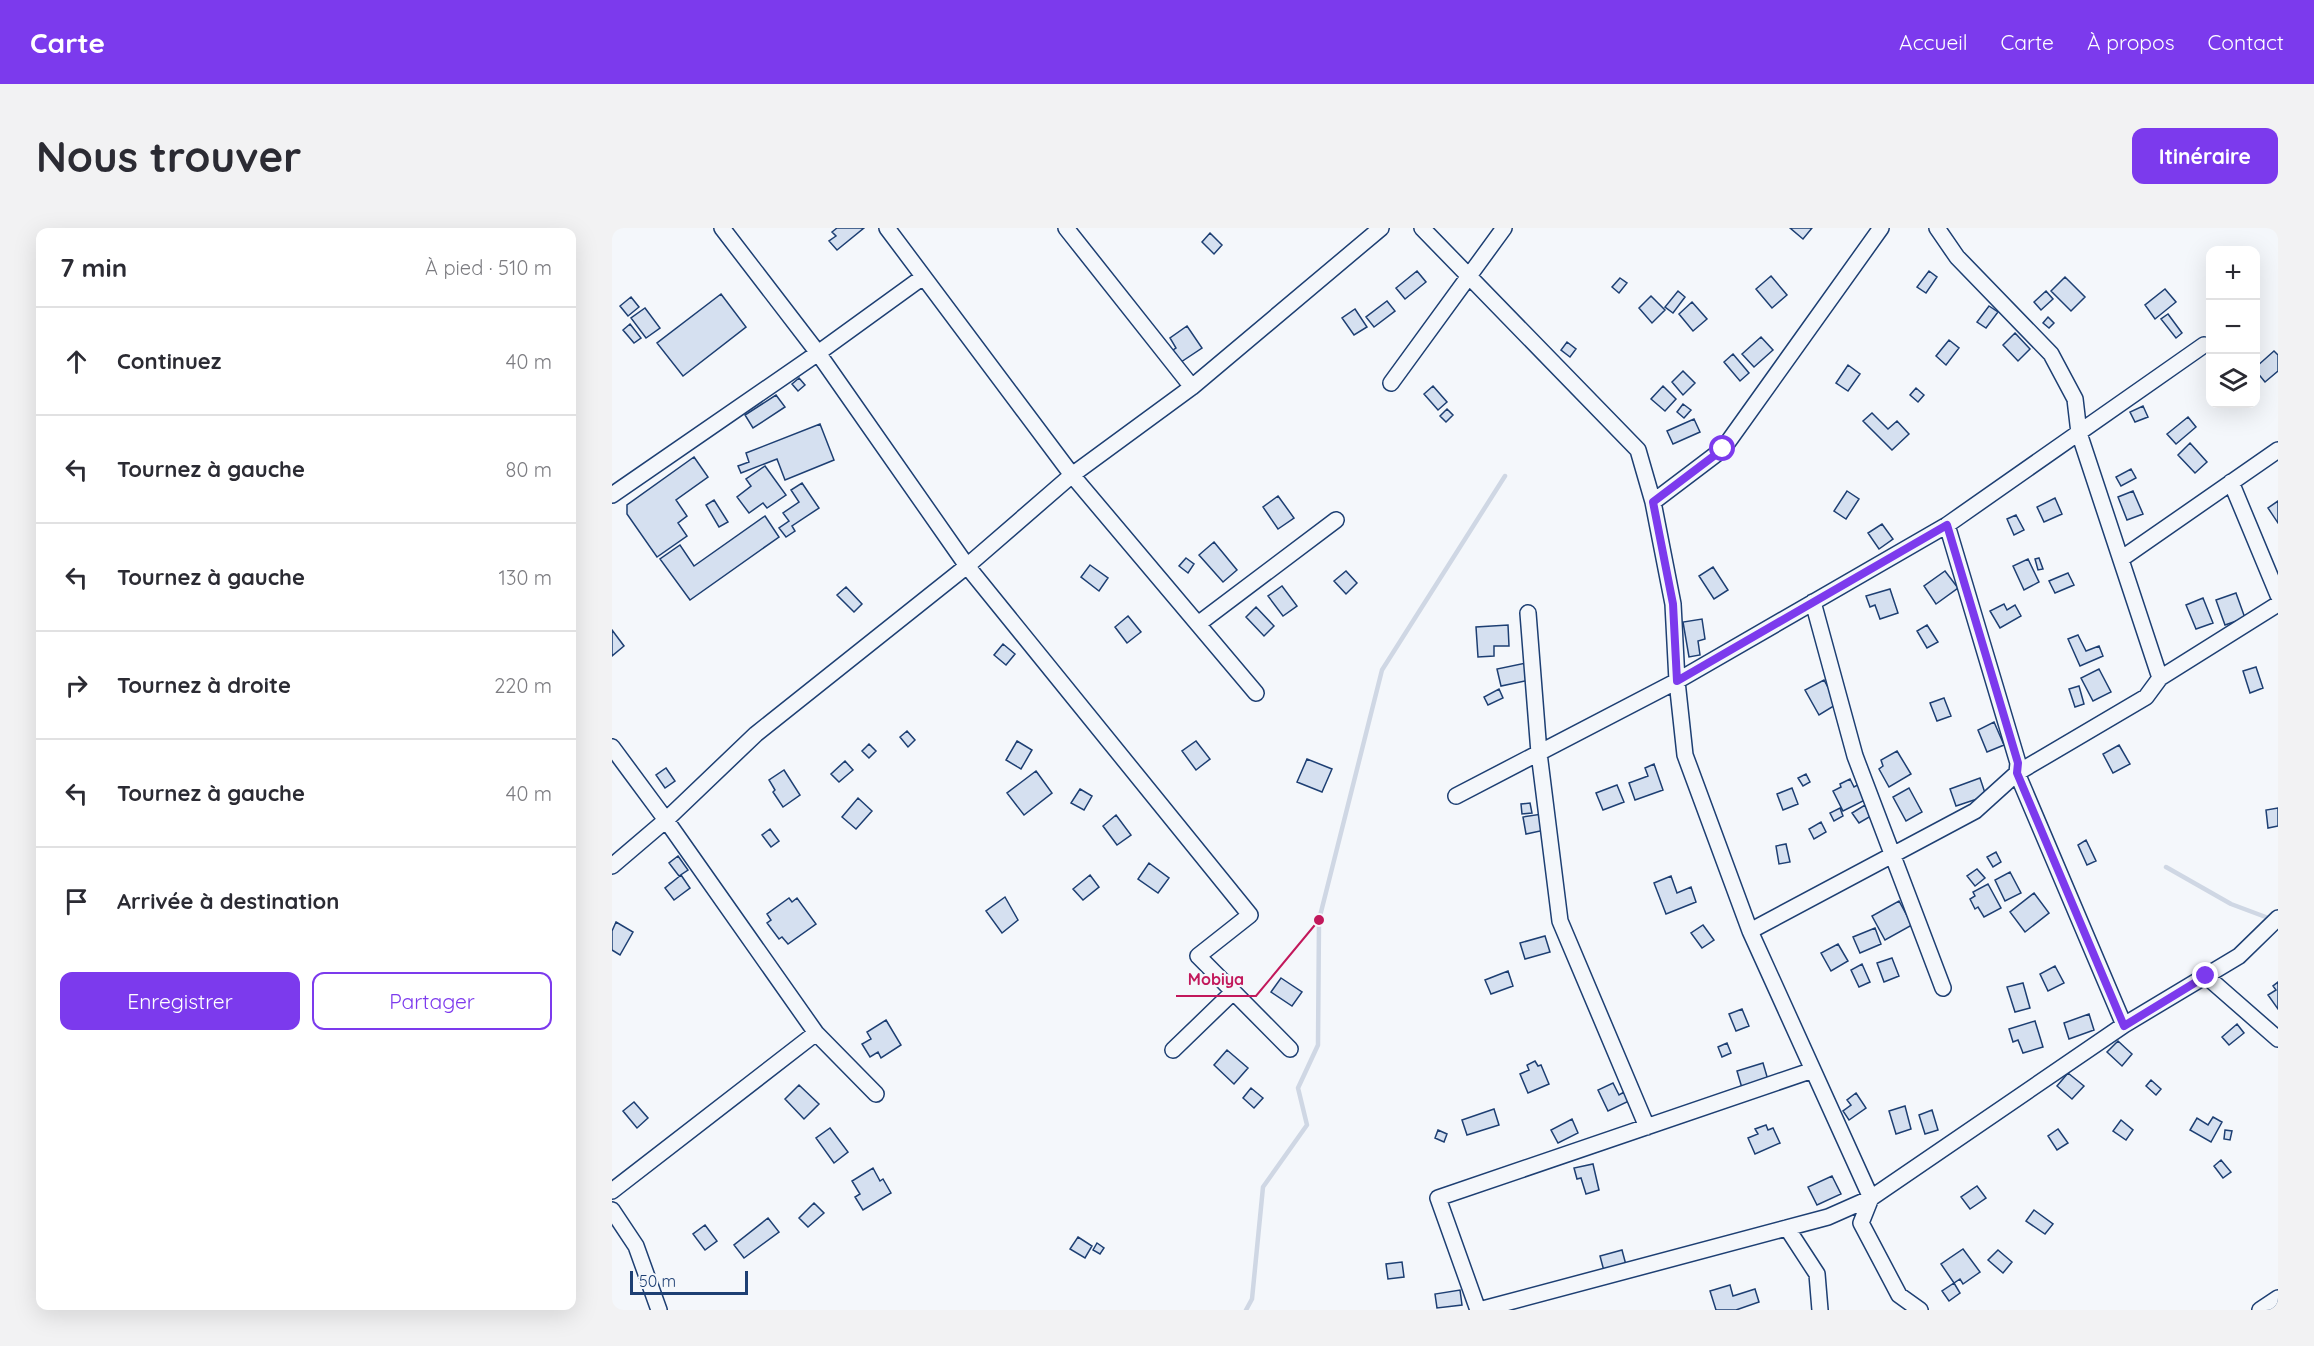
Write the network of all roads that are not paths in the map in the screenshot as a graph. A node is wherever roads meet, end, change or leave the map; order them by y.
1 (722, 228) edge
2 (887, 228) edge
3 (1066, 228) edge
4 (1381, 228) edge
5 (1422, 228) edge
6 (1504, 228) edge
7 (1881, 228) edge
8 (1937, 228) edge
9 (1468, 276) junction
10 (923, 277) junction
11 (2204, 345) dead end
12 (818, 353) junction
13 (1391, 383) dead end
14 (1192, 387) junction
15 (2079, 433) junction
16 (2278, 450) edge
17 (1072, 475) junction
18 (2231, 482) junction
19 (612, 495) edge
20 (1653, 502) junction
21 (1336, 519) dead end
22 (1947, 525) junction
23 (2121, 559) junction
24 (968, 566) junction
25 (2278, 595) edge
26 (1813, 602) junction
27 (2278, 604) edge
28 (1528, 613) dead end
29 (1198, 624) junction
30 (2160, 678) junction
31 (1677, 681) junction
32 (1256, 693) dead end
33 (612, 747) edge
34 (1539, 753) junction
35 (2017, 773) junction
36 (1456, 796) dead end
37 (666, 820) junction
38 (1894, 854) junction
39 (612, 866) edge
40 (2278, 918) edge
41 (1750, 931) junction
42 (2206, 976) junction
43 (1943, 988) dead end
44 (1233, 992) junction
45 (2124, 1026) junction
46 (816, 1033) junction
47 (2278, 1039) edge
48 (1290, 1049) dead end
49 (1173, 1050) dead end
50 (1814, 1071) junction
51 (876, 1094) dead end
52 (1647, 1127) junction
53 (612, 1191) edge
54 (1871, 1198) junction
55 (612, 1210) edge
56 (1787, 1228) junction
57 (2278, 1298) edge
58 (659, 1310) edge
59 (1479, 1310) edge
60 (1820, 1310) edge
61 (1920, 1310) edge
62 (2260, 1310) edge

1 - 12 street
2 - 10 street
3 - 14 street
4 - 14 street
5 - 9 street
6 - 9 street
7 - 20 street
8 - 15 street
9 - 13 street
9 - 20 street
10 - 12 street
10 - 17 street
11 - 15 street
12 - 19 street
12 - 24 street
14 - 17 street
15 - 22 street
15 - 23 street
16 - 18 street
17 - 24 street
17 - 29 street
18 - 23 street
18 - 25 street
20 - 31 street
21 - 29 street
22 - 26 street
22 - 35 street
23 - 30 street
24 - 37 street
24 - 44 street
26 - 31 street
26 - 38 street
27 - 30 street
28 - 34 street
29 - 32 street
30 - 35 street
31 - 34 street
31 - 41 street
33 - 37 street
34 - 36 street
34 - 52 street
35 - 38 street
35 - 45 street
37 - 39 street
37 - 46 street
38 - 41 street
38 - 43 street
40 - 42 street
41 - 50 street
42 - 45 street
42 - 47 street
44 - 48 street
44 - 49 street
45 - 54 street
46 - 51 street
46 - 53 street
50 - 52 street
50 - 54 street
52 - 59 street
54 - 56 street
54 - 61 street
55 - 58 street
56 - 59 street
56 - 60 street
57 - 62 street

